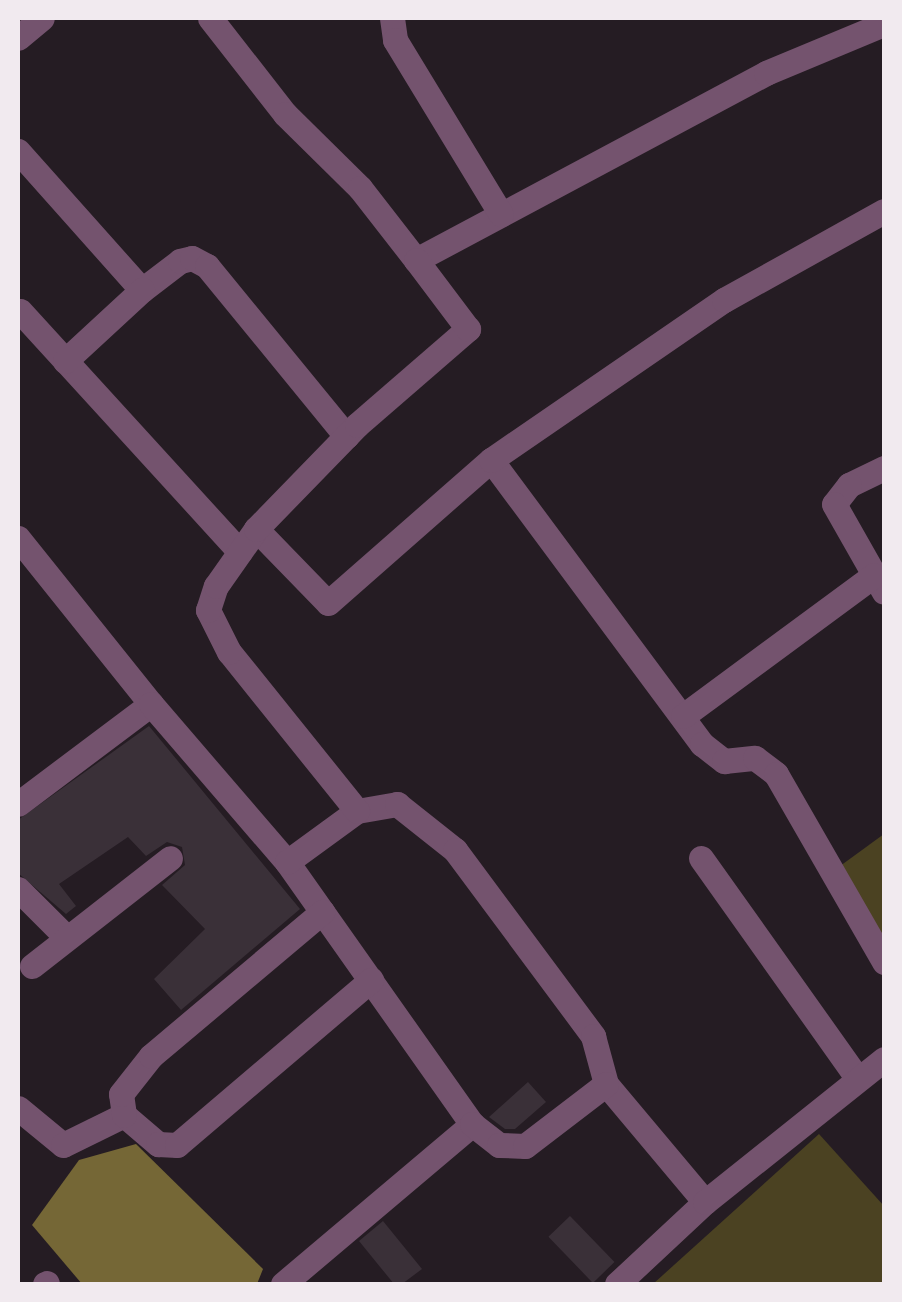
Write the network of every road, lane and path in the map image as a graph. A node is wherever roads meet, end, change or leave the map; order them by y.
1 (42, 18) edge
2 (210, 18) edge
3 (392, 18) edge
4 (884, 24) edge
5 (18, 38) edge
6 (18, 152) edge
7 (884, 211) edge
8 (502, 214) junction
9 (416, 260) junction
10 (142, 290) junction
11 (18, 311) edge
12 (65, 361) junction
13 (346, 436) junction
14 (491, 460) junction
15 (884, 468) edge
16 (256, 530) junction
17 (18, 538) edge
18 (240, 552) junction
19 (879, 584) edge
20 (151, 704) junction
21 (683, 716) junction
22 (18, 804) edge
23 (358, 810) junction
24 (170, 858) dead end
25 (701, 858) dead end
26 (287, 862) junction
27 (18, 889) edge
28 (322, 912) junction
29 (64, 936) junction
30 (884, 962) edge
31 (32, 966) dead end
32 (371, 980) junction
33 (884, 1059) edge
34 (858, 1079) junction
35 (606, 1084) junction
36 (18, 1108) edge
37 (124, 1115) junction
38 (472, 1124) junction
39 (705, 1202) junction
40 (283, 1284) edge
41 (617, 1284) edge

1 - 5 street
2 - 9 street
3 - 8 street
4 - 8 street
6 - 10 street
7 - 14 street
8 - 9 street
9 - 13 street
10 - 12 street
10 - 13 street
11 - 12 street
12 - 18 street
13 - 16 street
14 - 16 street
14 - 21 street
15 - 19 street
16 - 18 street
17 - 20 street
18 - 23 street
19 - 21 street
20 - 22 street
20 - 26 street
21 - 30 street
23 - 26 street
23 - 35 street
24 - 29 street
25 - 34 street
26 - 28 street
27 - 29 street
28 - 32 street
28 - 37 street
29 - 31 street
32 - 37 street
32 - 38 street
33 - 34 street
34 - 39 street
35 - 38 street
35 - 39 street
36 - 37 street
38 - 40 street
39 - 41 street

